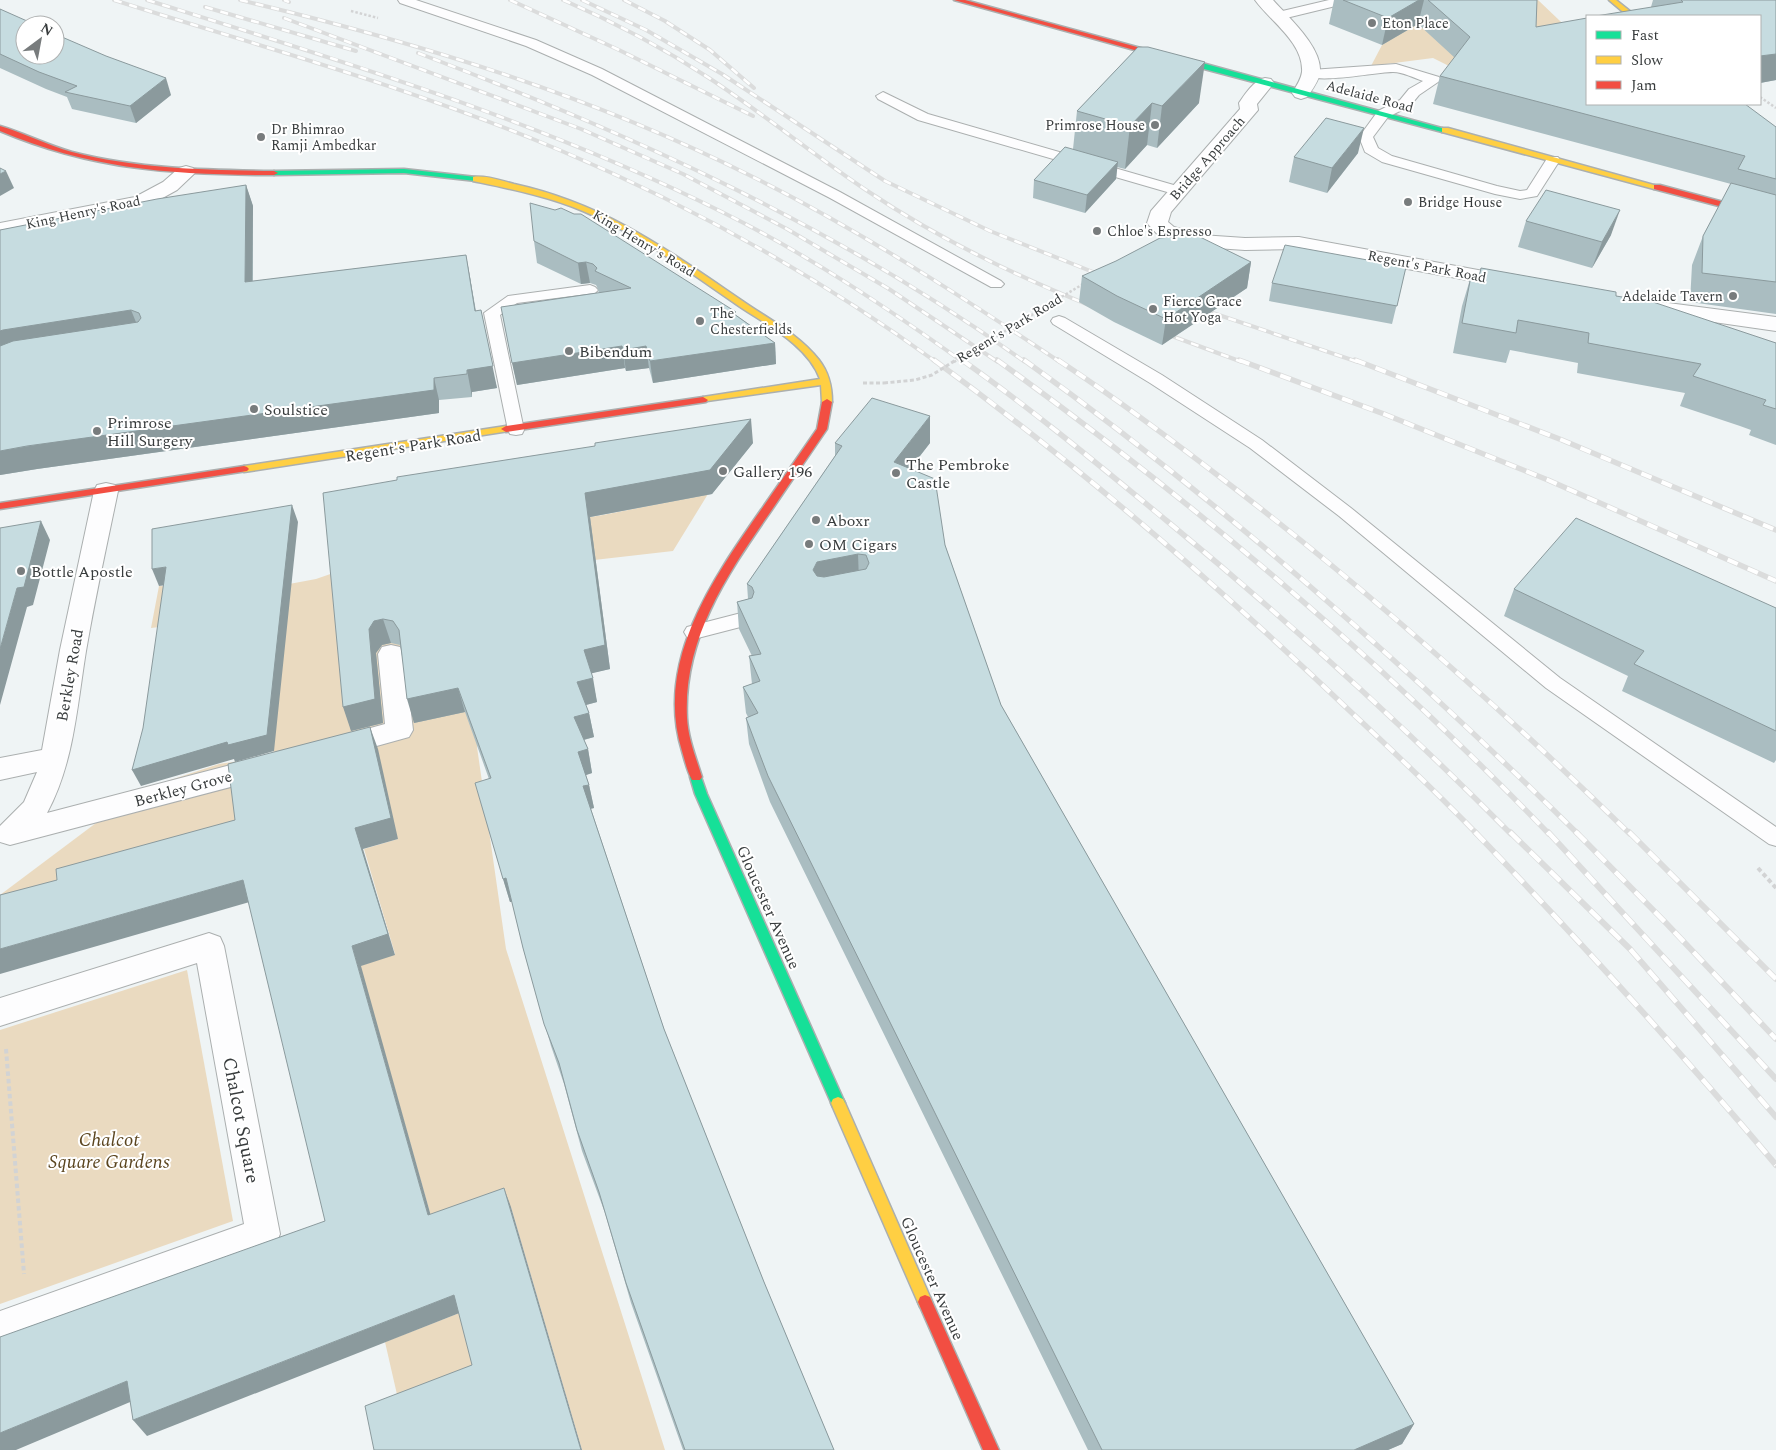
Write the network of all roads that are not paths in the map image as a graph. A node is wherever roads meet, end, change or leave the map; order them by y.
1 (404, 0) edge
2 (957, 0) edge
3 (1264, 0) edge
4 (1344, 0) edge
5 (1612, 0) edge
6 (1631, 15) edge
7 (1278, 16) junction
8 (1311, 74) junction
9 (1265, 83) junction
10 (1302, 93) junction
11 (883, 96) dead end
12 (1383, 114) junction
13 (0, 128) edge
14 (1553, 160) junction
15 (186, 172) junction
16 (1179, 191) junction
17 (1776, 219) edge
18 (0, 229) edge
19 (1166, 233) joint
20 (996, 284) dead end
21 (1536, 287) edge
22 (590, 290) edge
23 (1622, 302) edge
24 (1059, 322) dead end
25 (1776, 324) edge
26 (826, 381) junction
27 (516, 430) junction
28 (106, 491) junction
29 (0, 506) edge
30 (745, 619) edge
31 (694, 632) junction
32 (391, 654) dead end
33 (55, 758) junction
34 (0, 769) edge
35 (5, 838) edge
36 (1776, 838) edge
37 (1, 1011) edge
38 (14, 1324) edge
39 (991, 1450) edge

1 - 20 lane
2 - 9 street, Adelaide Road
3 - 7 street
4 - 7 lane
5 - 6 street
7 - 8 street
8 - 10 street
8 - 12 lane
9 - 10 street, Adelaide Road
9 - 16 street, Bridge Approach
10 - 12 street, Adelaide Road
11 - 16 lane
12 - 14 street, Adelaide Road
12 - 14 lane
13 - 15 street, King Henry's Road
14 - 17 street, Adelaide Road
15 - 18 street, King Henry's Road
15 - 26 street, King Henry's Road
16 - 19 street, Bridge Approach
19 - 21 street, Regent's Park Road
22 - 27 lane
23 - 25 street
24 - 36 lane
26 - 27 street, Regent's Park Road
26 - 31 street, Gloucester Avenue
27 - 28 street, Regent's Park Road
28 - 29 street, Regent's Park Road
28 - 33 street, Berkley Road
30 - 31 lane
31 - 39 street, Gloucester Avenue
32 - 35 street, Berkley Grove
33 - 34 street
33 - 35 street, Berkley Road
37 - 38 street, Chalcot Square

